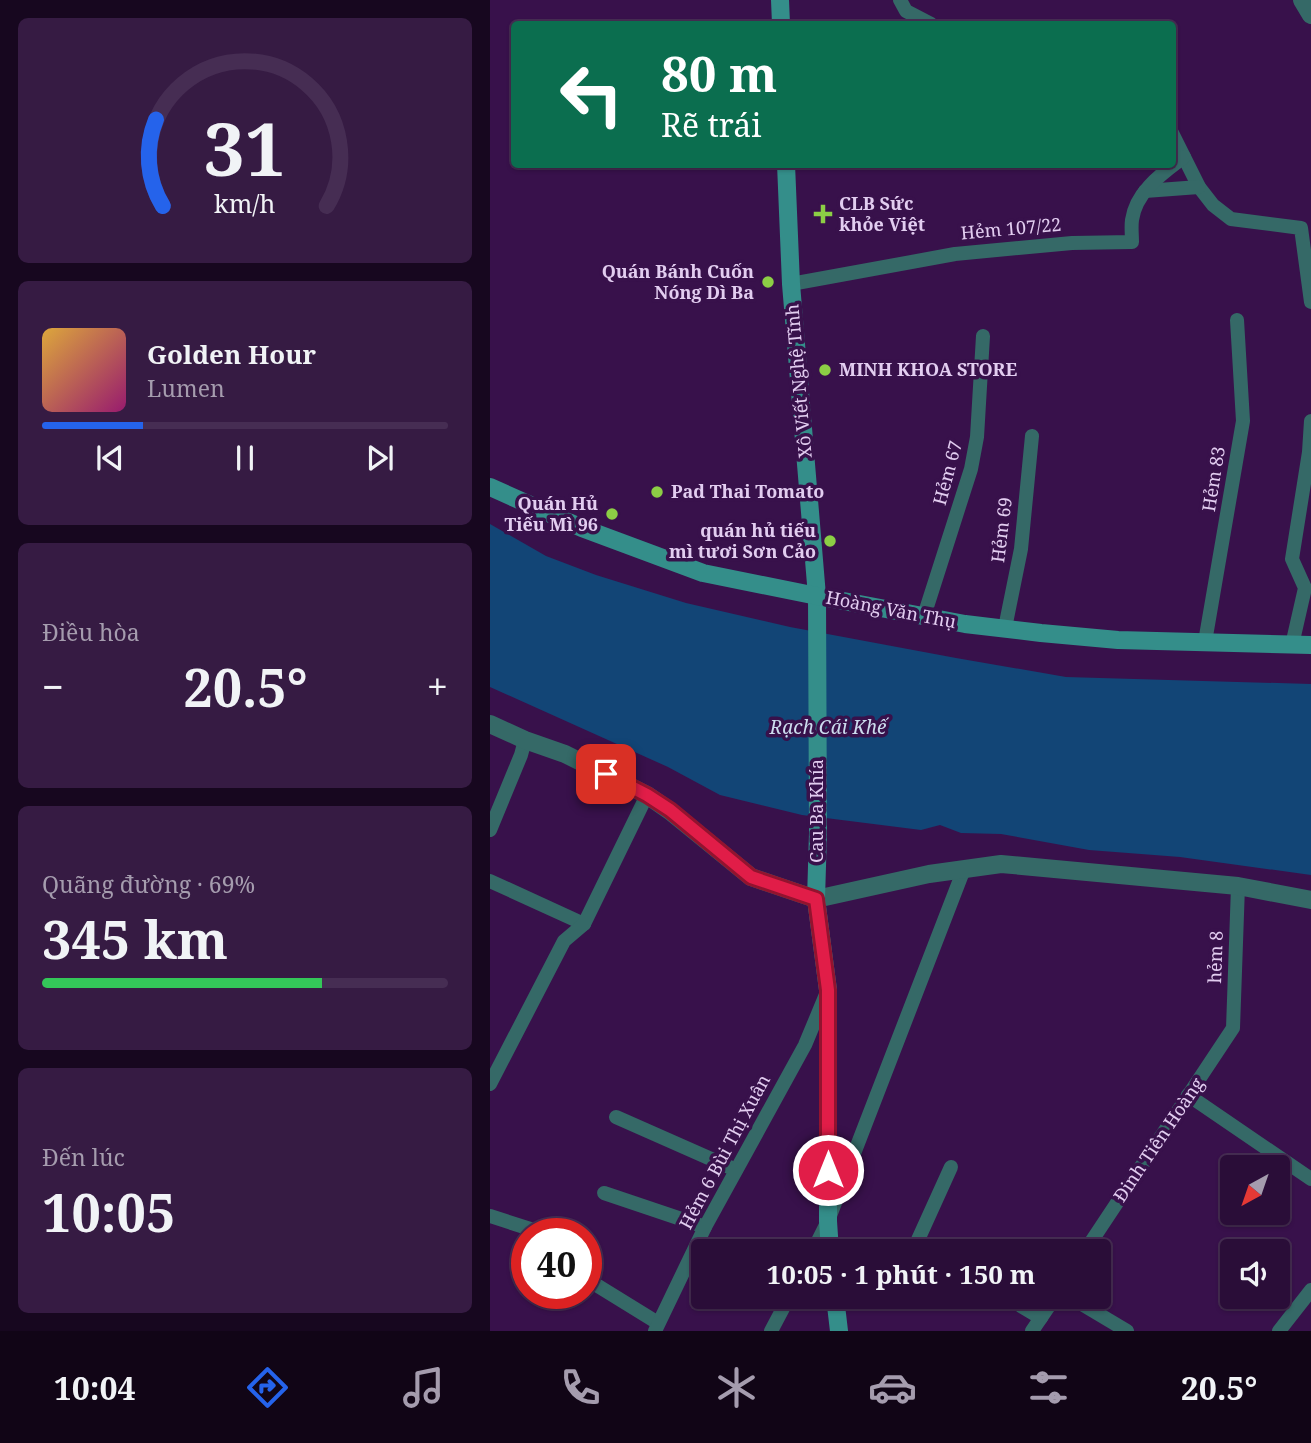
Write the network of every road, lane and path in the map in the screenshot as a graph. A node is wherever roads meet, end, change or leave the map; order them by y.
1 (780, 0) edge
2 (900, 0) edge
3 (780, 21) edge
4 (925, 21) edge
5 (1176, 141) edge
6 (1184, 157) junction
7 (1176, 163) edge
8 (786, 168) edge
9 (1170, 168) edge
10 (1199, 187) junction
11 (1145, 191) junction
12 (791, 284) junction
13 (1311, 302) edge
14 (1237, 320) dead end
15 (983, 336) dead end
16 (1311, 421) edge
17 (1032, 436) dead end
18 (490, 486) edge
19 (817, 602) junction
20 (924, 616) junction
21 (1005, 628) junction
22 (1205, 642) junction
23 (1292, 645) junction
24 (1311, 645) edge
25 (490, 724) edge
26 (524, 740) junction
27 (647, 795) junction
28 (490, 830) edge
29 (964, 869) junction
30 (490, 881) edge
31 (1238, 887) junction
32 (816, 899) junction
33 (1311, 900) edge
34 (584, 924) junction
35 (828, 990) junction
36 (1233, 1028) joint
37 (490, 1084) edge
38 (1188, 1095) junction
39 (616, 1117) dead end
40 (951, 1167) dead end
41 (736, 1170) junction
42 (1311, 1179) edge
43 (604, 1193) dead end
44 (490, 1216) edge
45 (828, 1221) junction
46 (511, 1223) edge
47 (705, 1227) junction
48 (819, 1239) edge
49 (829, 1239) edge
50 (918, 1239) edge
51 (1093, 1239) edge
52 (602, 1289) edge
53 (1311, 1290) edge
54 (783, 1309) edge
55 (836, 1309) edge
56 (1026, 1309) edge
57 (1047, 1309) edge
58 (1090, 1309) edge
59 (1041, 1318) junction
60 (657, 1327) edge
61 (771, 1331) edge
62 (839, 1331) edge
63 (1032, 1331) edge
64 (1127, 1331) edge
65 (1279, 1331) edge

1 - 3 street
2 - 4 lane
5 - 6 lane
6 - 7 lane, Hẻm 107/22
6 - 10 lane
8 - 12 street, Xô Viết Nghệ Tĩnh
9 - 11 lane, Hẻm 107/22
10 - 11 lane
10 - 13 lane
11 - 12 lane, Hẻm 107/22
12 - 19 street, Xô Viết Nghệ Tĩnh
14 - 22 lane, Hẻm 83
15 - 20 lane, Hẻm 67
16 - 23 lane
17 - 21 lane, Hẻm 69
18 - 19 street, Hoàng Văn Thụ
19 - 20 street, Hoàng Văn Thụ
19 - 32 street, Cau Ba Khía
20 - 21 street, Hoàng Văn Thụ
21 - 22 street, Hoàng Văn Thụ
22 - 23 street, Hoàng Văn Thụ
23 - 24 street, Hoàng Văn Thụ
25 - 26 street
26 - 27 street
26 - 28 lane
27 - 32 street
27 - 34 lane
29 - 31 street
29 - 32 street
29 - 45 lane
30 - 34 lane
31 - 33 street
31 - 36 lane, hẻm 8
32 - 35 street
34 - 37 lane
35 - 41 lane, Hẻm 6 Bùi Thị Xuân
35 - 45 street
36 - 38 lane, Đinh Tiên Hoàng
38 - 42 lane
38 - 51 lane, Đinh Tiên Hoàng
39 - 41 lane
40 - 50 lane
41 - 47 lane, Hẻm 6 Bùi Thị Xuân
43 - 47 lane
44 - 46 lane
45 - 48 lane
45 - 49 street
47 - 60 lane, Hẻm 6 Bùi Thị Xuân
52 - 60 lane
53 - 65 lane
54 - 61 lane
55 - 62 street
56 - 59 lane
57 - 59 lane
58 - 64 lane
59 - 63 lane

